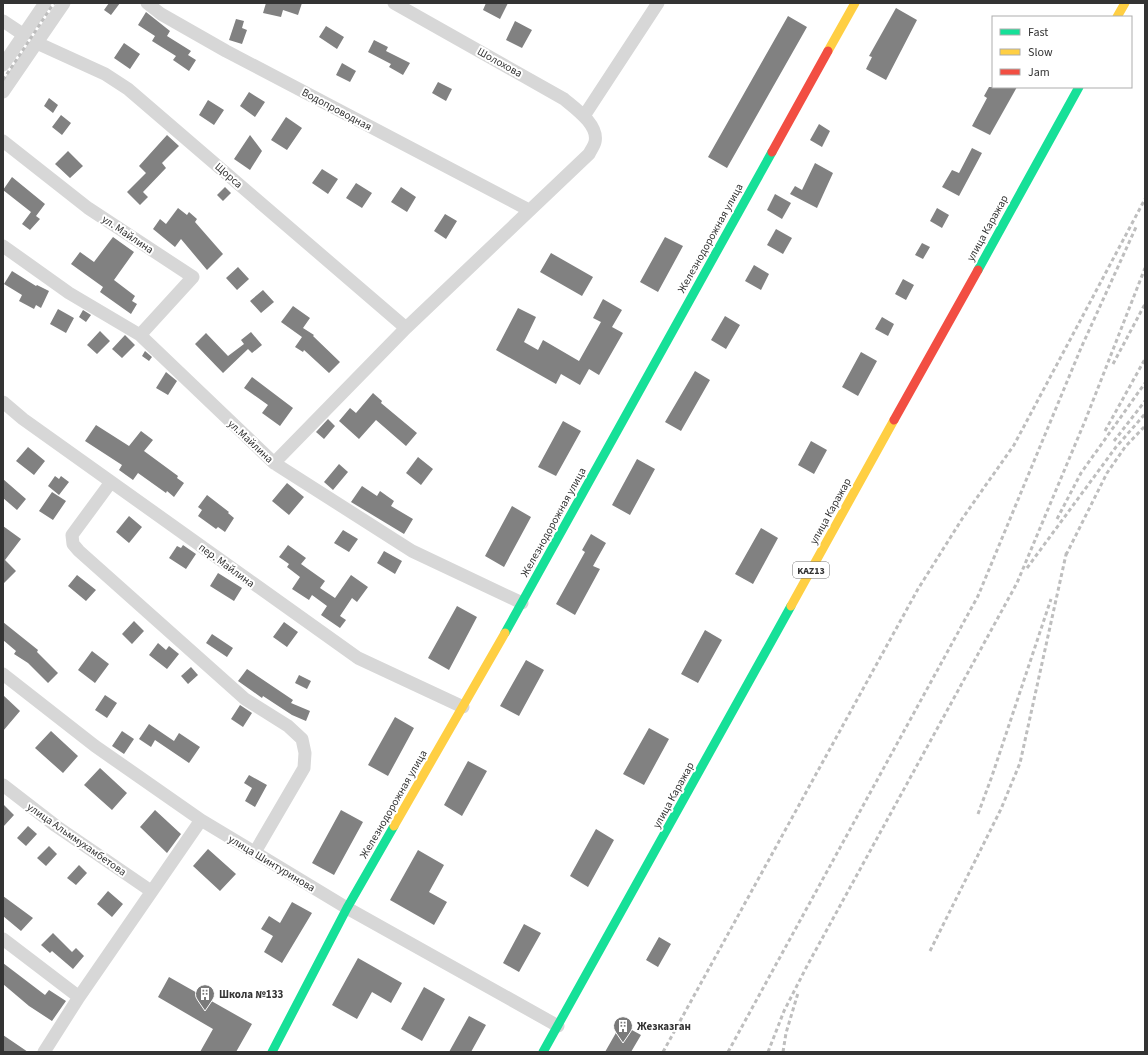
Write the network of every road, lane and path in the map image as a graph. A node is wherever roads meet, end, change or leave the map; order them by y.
1 (45, 3) edge
2 (64, 3) edge
3 (147, 3) edge
4 (394, 3) edge
5 (658, 3) edge
6 (854, 3) edge
7 (1125, 3) edge
8 (1118, 16) edge
9 (3, 21) edge
10 (24, 35) junction
11 (37, 42) junction
12 (3, 65) edge
13 (1078, 88) edge
14 (3, 92) edge
15 (584, 116) junction
16 (3, 141) edge
17 (530, 210) junction
18 (3, 246) edge
19 (406, 328) junction
20 (140, 335) junction
21 (3, 402) edge
22 (274, 463) junction
23 (111, 482) junction
24 (522, 603) junction
25 (3, 674) edge
26 (463, 707) junction
27 (3, 785) edge
28 (201, 820) junction
29 (255, 852) junction
30 (151, 891) junction
31 (347, 908) junction
32 (3, 939) edge
33 (79, 997) junction
34 (558, 1026) junction
35 (44, 1052) edge
36 (272, 1052) edge
37 (543, 1052) edge

1 - 10 street
2 - 11 street
3 - 17 street, Водопроводная
4 - 15 street, Шолохова
5 - 15 street
6 - 24 street, Железнодорожная улица
7 - 8 street
9 - 10 street
10 - 12 street
11 - 14 street
11 - 19 street, Щорса
13 - 34 street, улица Каражар / KAZ13
15 - 17 street, Шолохова
16 - 20 street, ул. Майлина
17 - 19 street
18 - 20 street, ул.Майлина
19 - 22 street
20 - 22 street, ул.Майлина
21 - 23 street, пер. Майлина
22 - 24 street, ул.Майлина
23 - 26 street, пер. Майлина
23 - 29 street
24 - 26 street, Железнодорожная улица
25 - 28 street, улица Шинтуринова
26 - 31 street, Железнодорожная улица
27 - 30 street, улица Альммухамбетова
28 - 29 street, улица Шинтуринова
28 - 30 street
29 - 31 street, улица Шинтуринова
30 - 33 street
31 - 34 street, улица Шинтуринова
31 - 36 street, Железнодорожная улица
32 - 33 street
33 - 35 street
34 - 37 street, улица Каражар / KAZ13

